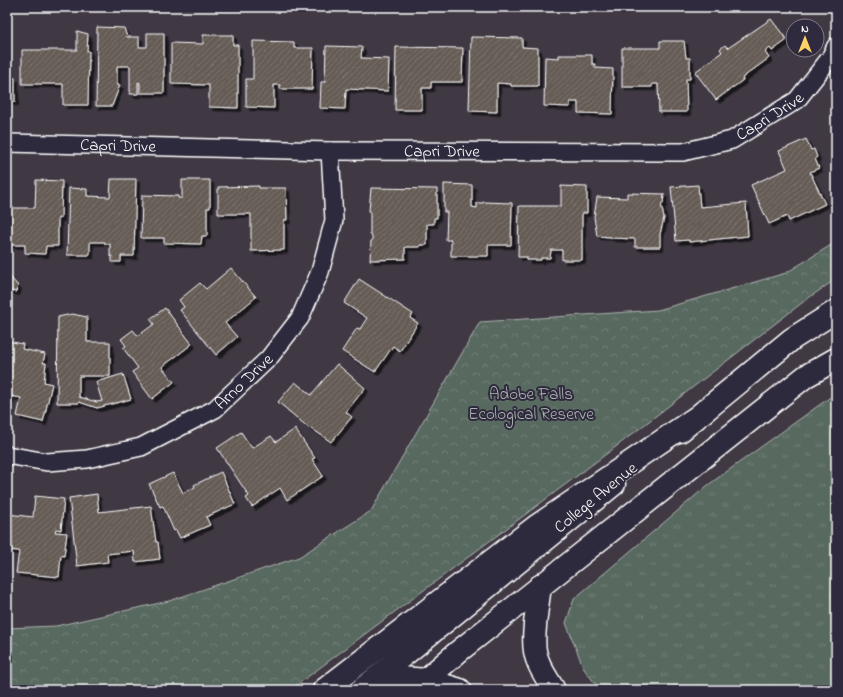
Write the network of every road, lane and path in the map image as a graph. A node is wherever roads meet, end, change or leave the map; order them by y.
1 (836, 46) edge
2 (7, 143) edge
3 (330, 151) junction
4 (836, 311) edge
5 (836, 359) edge
6 (694, 419) junction
7 (7, 455) edge
8 (540, 586) junction
9 (421, 685) edge
10 (363, 688) edge
11 (324, 690) edge
12 (460, 690) edge
13 (554, 690) edge

1 - 3 street, Capri Drive
2 - 3 street, Capri Drive
3 - 7 street, Arno Drive
4 - 6 main road, College Avenue
5 - 8 main road, College Avenue
6 - 10 main road, College Avenue
6 - 11 main road
8 - 9 main road, College Avenue
8 - 13 main road
9 - 10 main road
9 - 12 main road

